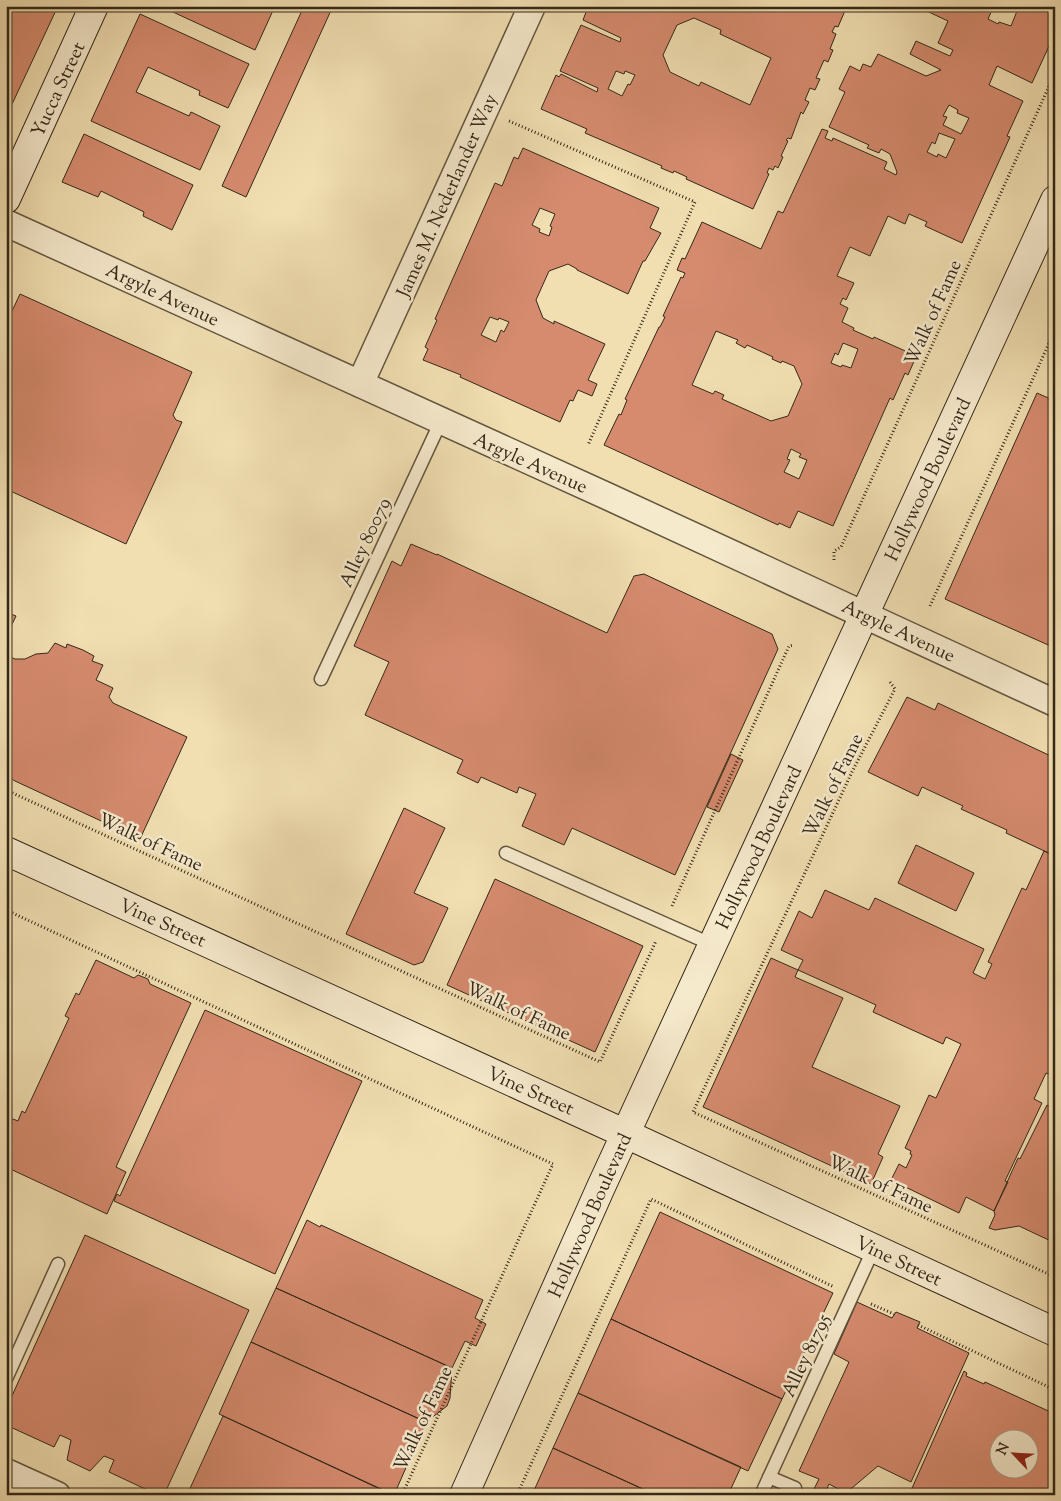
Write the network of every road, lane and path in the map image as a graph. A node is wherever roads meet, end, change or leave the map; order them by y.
1 (94, 6) edge
2 (532, 6) edge
3 (1055, 73) edge
4 (505, 120) dead end
5 (6, 199) edge
6 (1055, 200) edge
7 (6, 223) edge
8 (1055, 330) edge
9 (360, 384) junction
10 (441, 421) junction
11 (588, 445) dead end
12 (834, 560) dead end
13 (930, 606) dead end
14 (865, 615) junction
15 (794, 644) dead end
16 (321, 679) dead end
17 (890, 682) dead end
18 (1055, 703) edge
19 (6, 790) edge
20 (6, 851) edge
21 (506, 853) dead end
22 (6, 910) edge
23 (664, 923) junction
24 (713, 945) junction
25 (626, 1134) junction
26 (874, 1248) junction
27 (58, 1264) dead end
28 (1055, 1277) edge
29 (852, 1296) junction
30 (894, 1314) dead end
31 (918, 1325) dead end
32 (1055, 1332) edge
33 (6, 1379) edge
34 (1055, 1390) edge
35 (6, 1472) edge
36 (769, 1476) junction
37 (795, 1488) dead end
38 (57, 1495) edge
39 (402, 1495) edge
40 (464, 1495) edge
41 (517, 1495) edge
42 (761, 1495) edge

1 - 5 main road, Yucca Street
2 - 9 street, James M. Nederlander Way
3 - 12 path, Walk of Fame
4 - 11 path
6 - 14 main road, Hollywood Boulevard
7 - 9 street, Argyle Avenue
8 - 13 path
9 - 10 street, Argyle Avenue
10 - 14 street, Argyle Avenue
10 - 16 lane, Alley 80079
14 - 18 street, Argyle Avenue
14 - 24 main road, Hollywood Boulevard
15 - 23 path, Walk of Fame
17 - 28 path, Walk of Fame
19 - 23 path, Walk of Fame
20 - 25 main road, Vine Street
21 - 23 lane
22 - 39 path, Walk of Fame
23 - 24 lane
24 - 25 main road, Hollywood Boulevard
25 - 26 main road, Vine Street
25 - 40 main road, Hollywood Boulevard
26 - 29 lane, Alley 81795
26 - 32 main road, Vine Street
27 - 33 lane
29 - 30 path
29 - 36 lane, Alley 81795
29 - 41 path
31 - 34 path
35 - 38 street
36 - 37 lane
36 - 42 lane, Alley 81795

